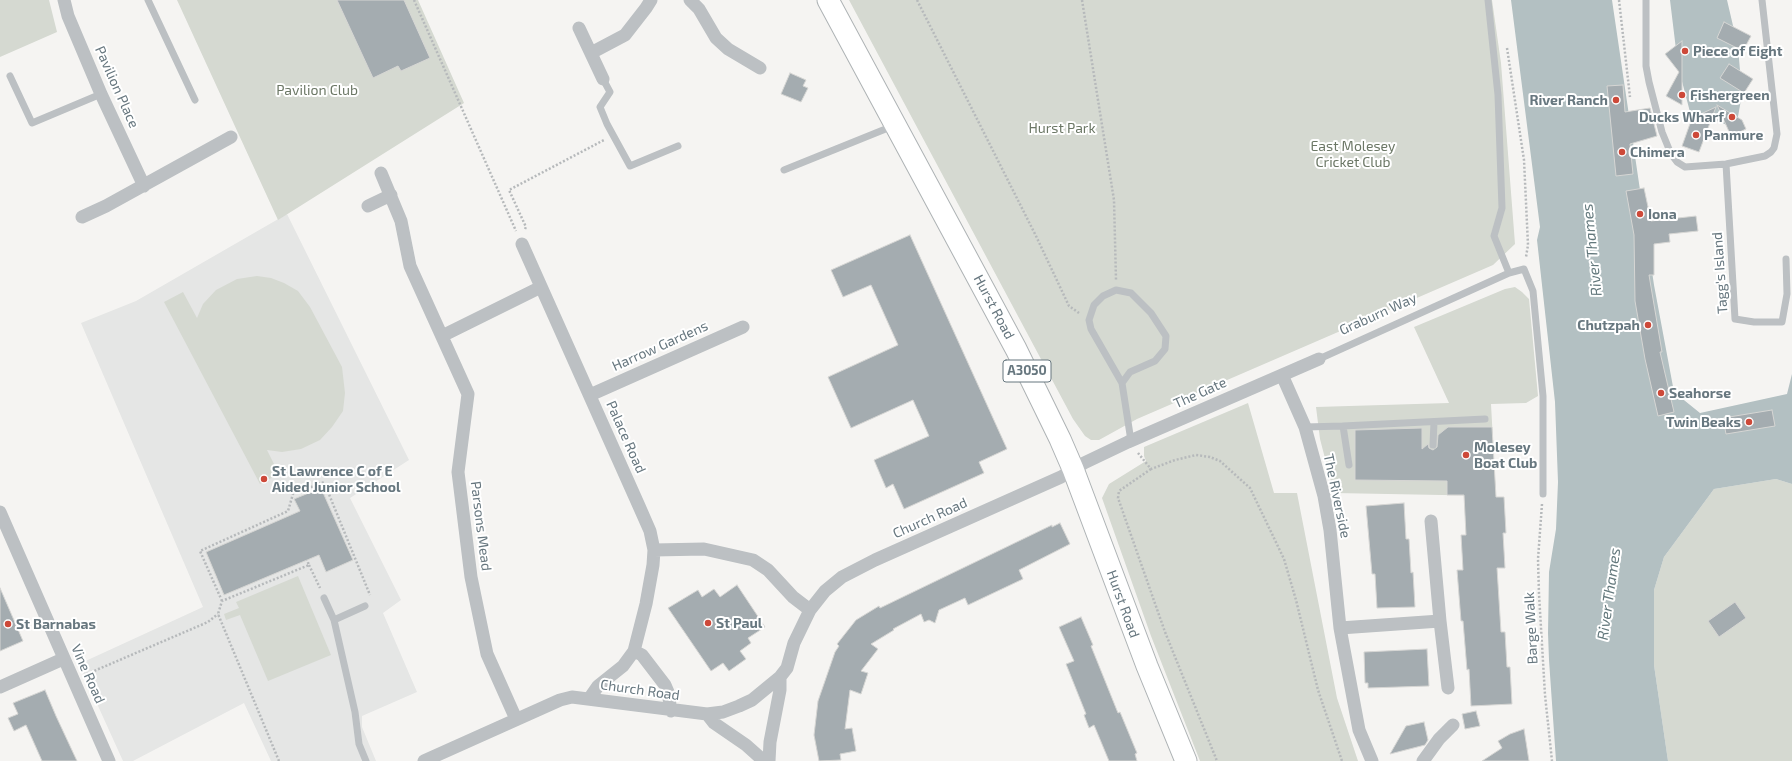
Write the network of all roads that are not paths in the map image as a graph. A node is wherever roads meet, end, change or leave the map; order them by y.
1 (148, 0) edge
2 (651, 0) edge
3 (690, 0) edge
4 (828, 0) edge
5 (1488, 0) edge
6 (1646, 0) edge
7 (1762, 0) edge
8 (67, 1) edge
9 (579, 28) dead end
10 (591, 53) junction
11 (760, 68) dead end
12 (10, 76) dead end
13 (603, 79) joint
14 (101, 94) junction
15 (195, 100) dead end
16 (895, 125) junction
17 (231, 137) dead end
18 (678, 146) dead end
19 (1726, 164) junction
20 (784, 170) dead end
21 (381, 173) dead end
22 (144, 186) junction
23 (391, 195) junction
24 (368, 206) dead end
25 (82, 217) dead end
26 (522, 244) road end
27 (1786, 259) dead end
28 (1509, 273) junction
29 (541, 288) junction
30 (742, 327) dead end
31 (442, 336) junction
32 (1319, 359) joint
33 (1282, 375) junction
34 (1122, 382) junction
35 (1246, 390) joint
36 (590, 395) junction
37 (1485, 419) dead end
38 (1434, 422) junction
39 (1343, 426) junction
40 (1305, 427) junction
41 (1131, 441) junction
42 (1433, 445) dead end
43 (1349, 465) dead end
44 (1074, 470) junction
45 (1543, 494) road end
46 (0, 512) edge
47 (1431, 521) dead end
48 (654, 550) junction
49 (324, 598) road end
50 (365, 606) road end
51 (810, 610) junction
52 (334, 620) junction
53 (1440, 621) junction
54 (1340, 628) junction
55 (634, 650) junction
56 (63, 659) junction
57 (780, 677) junction
58 (0, 687) edge
59 (1448, 688) dead end
60 (590, 699) junction
61 (671, 710) junction
62 (707, 714) junction
63 (516, 719) junction
64 (1453, 725) dead end
65 (109, 761) edge
66 (366, 761) edge
67 (424, 761) edge
68 (764, 761) edge
69 (769, 761) edge
70 (1186, 761) edge
71 (1372, 761) edge
72 (1423, 761) edge

1 - 15 lane
2 - 10 street
3 - 11 street
4 - 16 main road, Hurst Road / A3050
5 - 28 lane
6 - 19 lane
7 - 19 lane
8 - 14 street, Pavilion Place
9 - 10 street
10 - 13 street
12 - 14 lane
13 - 18 lane
14 - 22 street, Pavilion Place
16 - 20 lane
16 - 44 main road, Hurst Road / A3050
17 - 22 street
19 - 27 lane, Tagg's Island
21 - 23 street, Parsons Mead
22 - 25 street
23 - 24 street
23 - 31 street, Parsons Mead
26 - 29 street, Palace Road
28 - 32 lane, Graburn Way
28 - 45 lane, Graburn Way
29 - 31 street
29 - 36 street, Palace Road
30 - 36 street, Harrow Gardens
31 - 63 street, Parsons Mead
32 - 33 street, Graburn Way
33 - 35 street, Graburn Way
33 - 40 street, The Riverside
34 - 34 lane
34 - 41 lane
35 - 41 street, The Gate
36 - 48 street, Palace Road
37 - 38 lane
38 - 39 lane
38 - 42 lane
39 - 40 lane
39 - 43 lane
40 - 54 street, The Riverside
41 - 44 street
44 - 51 street, Church Road
44 - 70 main road, Hurst Road / A3050
46 - 56 street, Vine Road
47 - 53 street
48 - 51 street
48 - 55 street, Palace Road
49 - 52 lane
50 - 52 lane
51 - 57 street, Church Road
52 - 66 lane
53 - 54 street
53 - 59 street
54 - 71 street, The Riverside
55 - 60 street, Palace Road
55 - 61 street
56 - 58 street
56 - 65 street, Vine Road
57 - 62 street, Church Road
57 - 69 street
60 - 61 street, Church Road
60 - 63 street, Church Road
61 - 62 street, Church Road
62 - 68 street
63 - 67 street, Church Road
64 - 72 street

